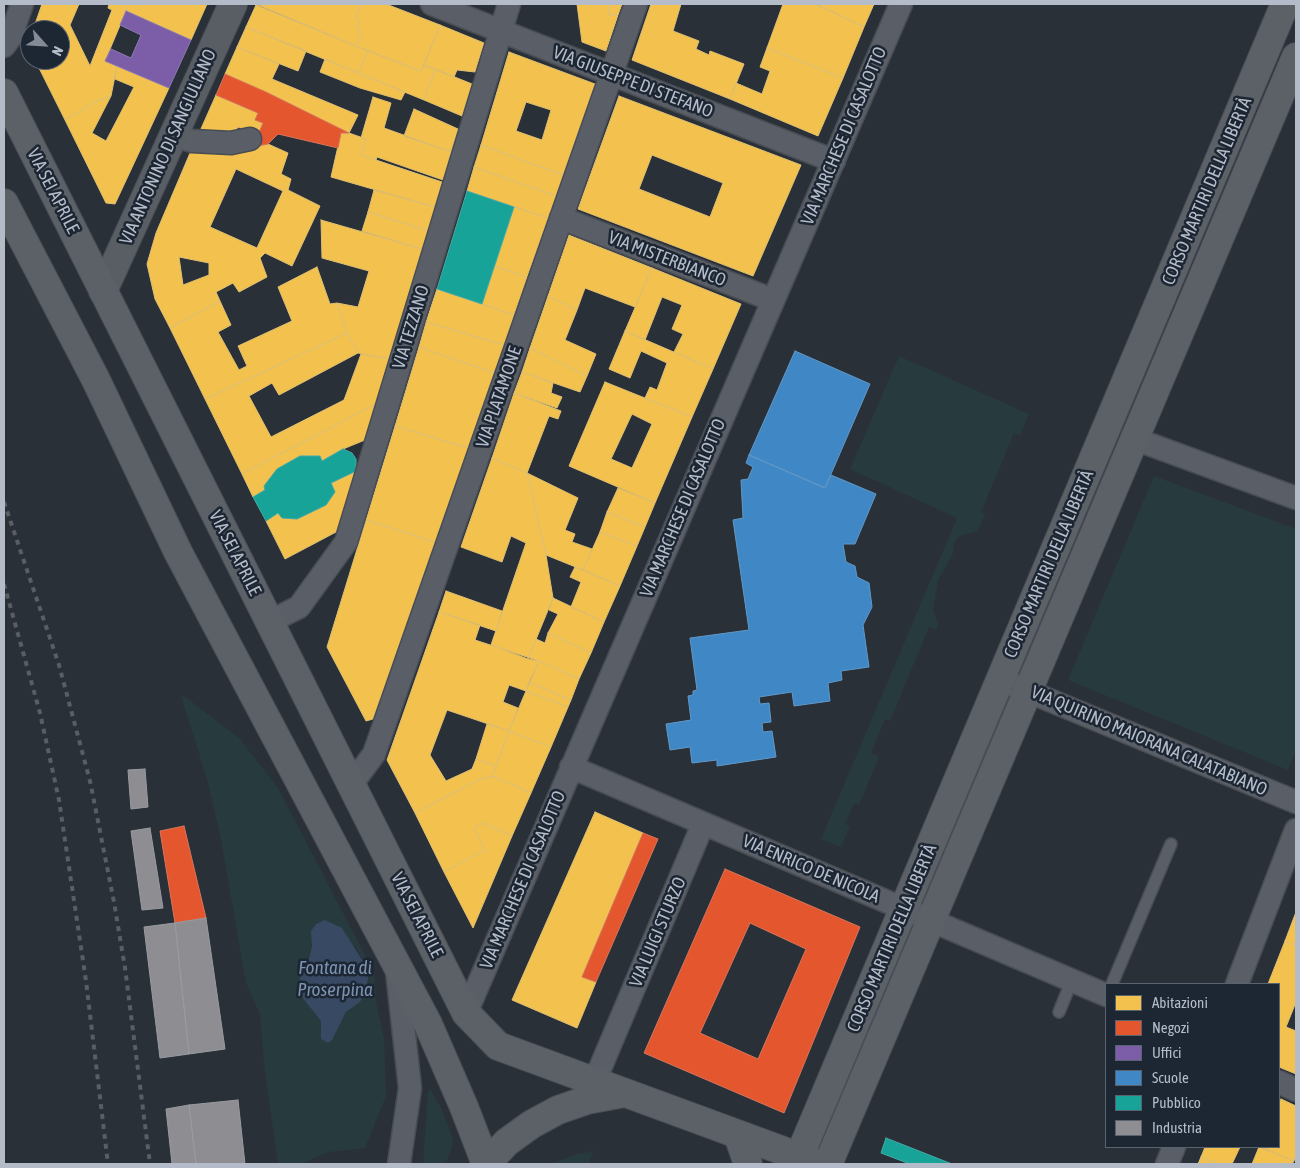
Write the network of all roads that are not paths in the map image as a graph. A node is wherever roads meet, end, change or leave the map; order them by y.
1 (22, 4) edge
2 (233, 4) edge
3 (432, 4) edge
4 (509, 4) edge
5 (636, 4) edge
6 (901, 4) edge
7 (1286, 4) edge
8 (501, 30) junction
9 (4, 46) edge
10 (1296, 57) edge
11 (612, 74) junction
12 (4, 94) edge
13 (173, 135) junction
14 (250, 139) dead end
15 (834, 161) junction
16 (4, 203) edge
17 (561, 218) junction
18 (103, 290) junction
19 (773, 300) junction
20 (1134, 439) junction
21 (1296, 498) edge
22 (269, 622) junction
23 (1001, 680) junction
24 (1028, 691) junction
25 (572, 767) junction
26 (351, 784) junction
27 (1296, 802) edge
28 (703, 824) junction
29 (1296, 830) edge
30 (1171, 844) dead end
31 (904, 909) junction
32 (931, 920) junction
33 (397, 965) junction
34 (1072, 980) junction
35 (1112, 983) edge
36 (1237, 983) edge
37 (1105, 995) edge
38 (1059, 1012) dead end
39 (466, 1013) junction
40 (1280, 1082) edge
41 (1296, 1090) edge
42 (591, 1091) junction
43 (738, 1135) junction
44 (1174, 1148) edge
45 (809, 1161) edge
46 (399, 1164) edge
47 (486, 1164) edge
48 (748, 1164) edge
49 (828, 1164) edge
50 (1167, 1164) edge

1 - 9 street
2 - 13 main road, VIA ANTONINO DI SANGIULIANO
3 - 8 street, VIA GIUSEPPE DI STEFANO
4 - 8 street, VIA TEZZANO
5 - 11 street, VIA PLATAMONE
6 - 15 street, VIA MARCHESE DI CASALOTTO
7 - 23 main road, CORSO MARTIRI DELLA LIBERTÀ
8 - 11 street, VIA GIUSEPPE DI STEFANO
8 - 22 street, VIA TEZZANO
10 - 20 main road, CORSO MARTIRI DELLA LIBERTÀ
11 - 15 street, VIA GIUSEPPE DI STEFANO
11 - 17 street, VIA PLATAMONE
12 - 18 main road, VIA SEI APRILE
13 - 14 street
13 - 18 main road, VIA ANTONINO DI SANGIULIANO
15 - 19 street, VIA MARCHESE DI CASALOTTO
16 - 33 main road
17 - 19 street, VIA MISTERBIANCO
17 - 26 street, VIA PLATAMONE
18 - 22 main road, VIA SEI APRILE
19 - 25 street, VIA MARCHESE DI CASALOTTO
20 - 21 street
20 - 24 main road, CORSO MARTIRI DELLA LIBERTÀ
22 - 26 main road, VIA SEI APRILE
23 - 24 street, VIA QUIRINO MAIORANA CALATABIANO
23 - 31 main road, CORSO MARTIRI DELLA LIBERTÀ
24 - 27 street, VIA QUIRINO MAIORANA CALATABIANO
24 - 32 main road, CORSO MARTIRI DELLA LIBERTÀ
25 - 28 street, VIA ENRICO DE NICOLA
25 - 39 street, VIA MARCHESE DI CASALOTTO
26 - 39 main road, VIA SEI APRILE
28 - 31 street, VIA ENRICO DE NICOLA
28 - 42 street, VIA LUIGI STURZO
29 - 36 street
30 - 35 lane
31 - 32 street, VIA ENRICO DE NICOLA
31 - 45 main road, CORSO MARTIRI DELLA LIBERTÀ
32 - 34 street, VIA ENRICO DE NICOLA
32 - 49 main road, CORSO MARTIRI DELLA LIBERTÀ
33 - 46 street
33 - 47 main road
34 - 37 street, VIA ENRICO DE NICOLA
34 - 38 lane
39 - 42 main road, VIA SEI APRILE
40 - 41 street
42 - 43 main road, VIA SEI APRILE
42 - 47 main road
43 - 45 main road, VIA SEI APRILE
43 - 48 main road
44 - 50 street

